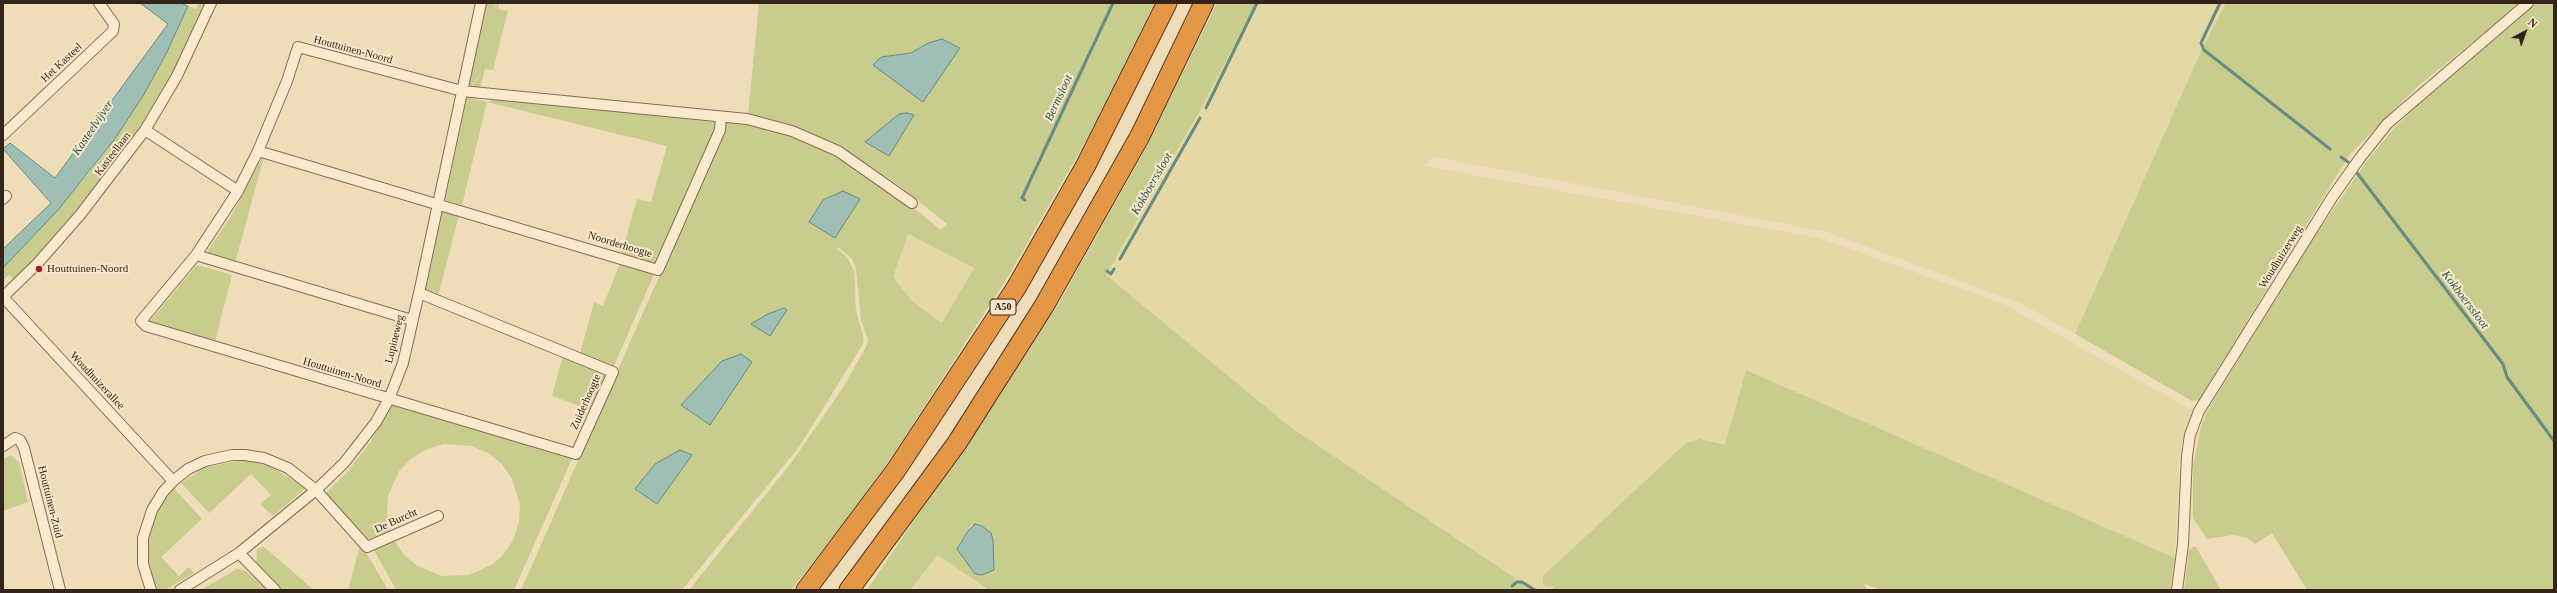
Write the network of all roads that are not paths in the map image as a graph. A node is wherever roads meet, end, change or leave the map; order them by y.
1 (99, 3) edge
2 (211, 3) edge
3 (481, 3) edge
4 (1167, 3) edge
5 (1204, 3) edge
6 (2528, 3) edge
7 (462, 91) junction
8 (721, 117) junction
9 (145, 130) junction
10 (3, 135) edge
11 (258, 150) junction
12 (238, 191) junction
13 (439, 203) junction
14 (912, 203) dead end
15 (196, 255) junction
16 (419, 293) junction
17 (3, 297) edge
18 (412, 320) junction
19 (389, 400) junction
20 (3, 446) edge
21 (173, 480) junction
22 (316, 490) junction
23 (438, 516) dead end
24 (239, 554) junction
25 (60, 590) edge
26 (151, 590) edge
27 (180, 590) edge
28 (275, 590) edge
29 (806, 590) edge
30 (849, 590) edge
31 (2177, 590) edge

1 - 10 street, Het Kasteel
2 - 9 street, Kasteellaan
3 - 7 street, Lupineweg
4 - 29 highway, A50
5 - 30 highway
6 - 31 street, Woudhuizerweg
7 - 8 street
7 - 11 street, Houttuinen-Noord
7 - 13 street, Lupineweg
8 - 13 street, Noorderhoogte
8 - 14 street
9 - 12 street
9 - 17 street, Kasteellaan
11 - 12 street, Houttuinen-Noord
11 - 13 street
12 - 15 street, Houttuinen-Noord
13 - 16 street, Lupineweg
15 - 18 street
15 - 19 street, Houttuinen-Noord
16 - 18 street, Lupineweg
16 - 19 street, Zuiderhoogte
17 - 21 street, Woudhuizerallee
18 - 19 street, Lupineweg
19 - 22 street, Lupineweg
20 - 25 street, Houttuinen-Zuid
21 - 22 street
21 - 26 street
22 - 23 street, De Burcht
22 - 24 street, Lupineweg
24 - 27 street, Lupineweg
24 - 28 street

